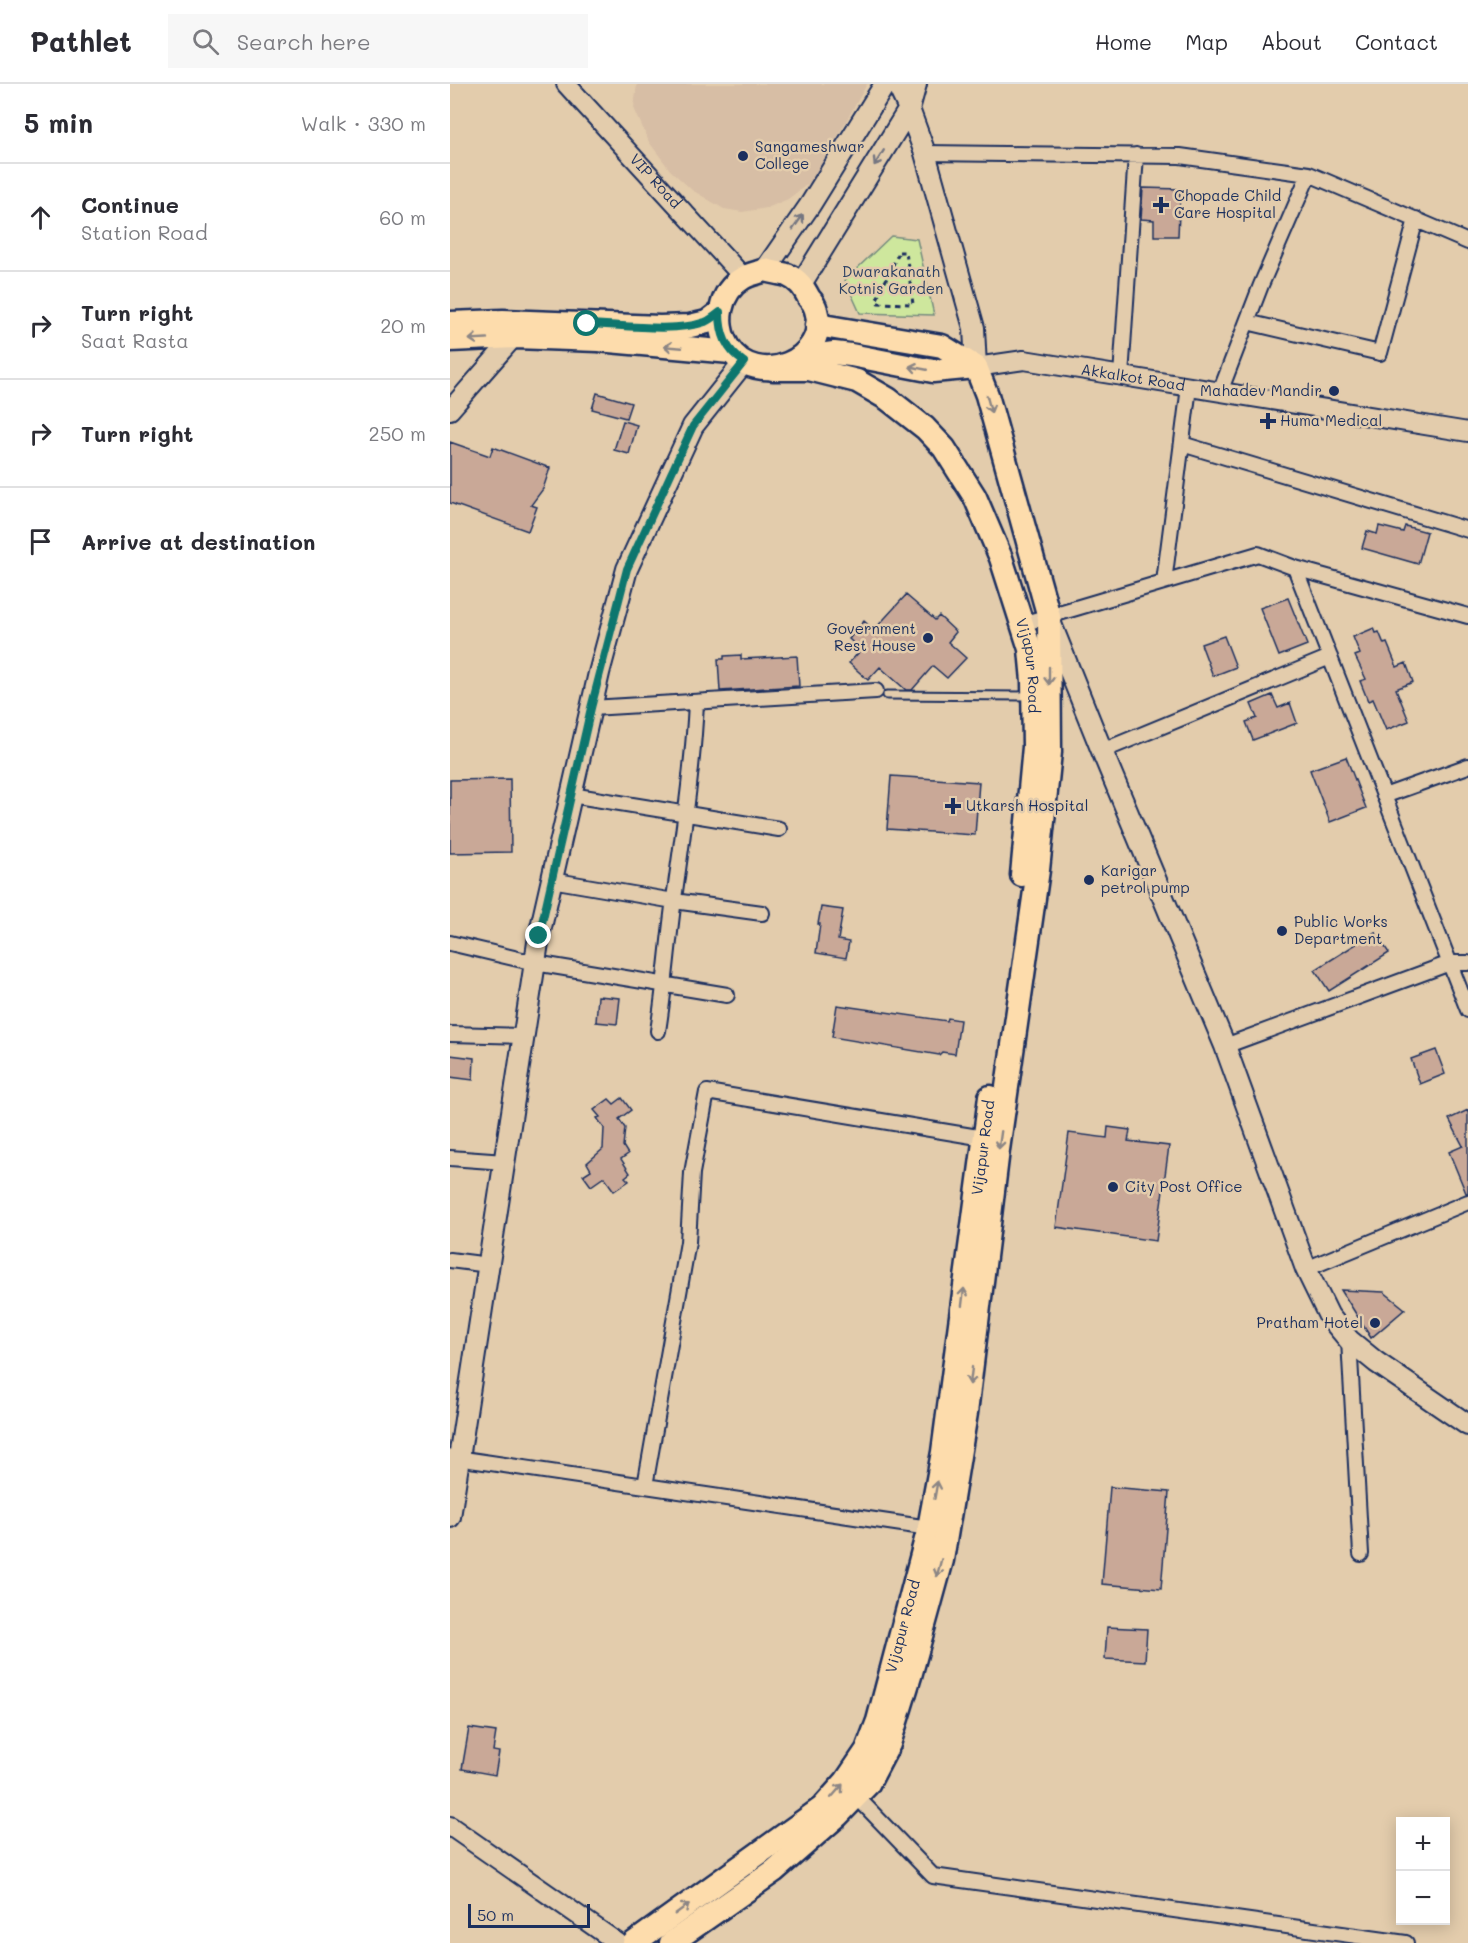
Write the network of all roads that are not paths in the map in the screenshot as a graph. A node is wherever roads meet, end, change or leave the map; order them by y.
1 (566, 84) edge
2 (885, 84) edge
3 (897, 84) edge
4 (916, 84) edge
5 (909, 109) junction
6 (926, 153) junction
7 (1136, 155) junction
8 (1309, 174) junction
9 (1416, 219) junction
10 (1468, 242) edge
11 (765, 270) junction
12 (744, 278) junction
13 (801, 284) junction
14 (720, 312) junction
15 (1247, 322) junction
16 (450, 323) edge
17 (817, 325) junction
18 (521, 329) junction
19 (450, 340) edge
20 (804, 352) junction
21 (738, 357) junction
22 (976, 367) junction
23 (773, 369) junction
24 (1121, 376) junction
25 (1189, 387) junction
26 (1220, 392) junction
27 (450, 410) edge
28 (1468, 432) edge
29 (1182, 444) junction
30 (1468, 530) edge
31 (1294, 568) junction
32 (1164, 582) junction
33 (1468, 616) edge
34 (1049, 617) junction
35 (1022, 624) junction
36 (1329, 657) junction
37 (882, 693) joint
38 (1033, 696) junction
39 (696, 702) junction
40 (591, 708) junction
41 (1102, 751) junction
42 (1468, 766) edge
43 (571, 795) junction
44 (1384, 796) junction
45 (686, 815) junction
46 (779, 829) dead end
47 (551, 880) junction
48 (674, 901) junction
49 (762, 914) dead end
50 (450, 943) edge
51 (535, 963) junction
52 (1450, 963) junction
53 (1468, 963) edge
54 (666, 984) junction
55 (728, 995) dead end
56 (1468, 1010) edge
57 (658, 1031) dead end
58 (450, 1034) edge
59 (524, 1036) junction
60 (1226, 1046) junction
61 (984, 1138) junction
62 (450, 1158) edge
63 (505, 1162) junction
64 (1468, 1202) edge
65 (450, 1260) edge
66 (489, 1266) junction
67 (1306, 1269) junction
68 (1348, 1340) junction
69 (1468, 1425) edge
70 (454, 1458) edge
71 (645, 1486) junction
72 (450, 1517) edge
73 (929, 1528) junction
74 (1361, 1554) dead end
75 (856, 1796) junction
76 (450, 1826) edge
77 (618, 1943) edge
78 (634, 1943) edge
79 (671, 1943) edge
80 (1406, 1943) edge

1 - 12 street, VIP Road
11 -> 2 main road
3 - 5 main road
4 - 5 main road
5 - 6 main road
5 -> 13 main road
6 - 7 street
6 - 22 main road
7 - 8 street
7 - 24 street
8 - 9 street
8 - 15 street
9 - 10 street
9 - 15 street
11 - 12 main road
11 - 13 main road
12 - 14 main road
13 - 17 main road
14 - 18 main road
14 - 21 main road
15 - 26 street
16 - 18 main road
17 - 20 main road
17 - 22 main road
18 -> 19 main road
21 -> 18 main road
18 - 27 street
22 -> 20 main road
20 - 23 main road
21 - 23 main road
21 - 40 main road
22 - 24 street, Akkalkot Road
22 -> 34 main road, Vijapur Road
23 - 35 main road, Vijapur Road
24 - 25 street, Akkalkot Road
25 - 26 street, Akkalkot Road
25 - 29 street
26 - 28 street, Akkalkot Road
29 - 30 street
29 - 32 street
31 - 32 street
31 - 33 street
31 - 36 street
32 - 34 street
34 - 35 street
34 - 41 main road
34 -> 75 main road, Vijapur Road
35 - 38 main road, Vijapur Road
36 - 41 street
36 - 44 street
37 - 38 lane
37 - 39 street
38 - 61 main road, Vijapur Road
39 - 40 street
39 - 45 street
40 - 43 main road
41 - 60 main road
42 - 44 street
43 - 45 street
43 - 47 main road
44 - 52 street
45 - 46 street
45 - 48 street
47 - 48 street
47 - 51 main road
48 - 49 street
48 - 54 street
50 - 51 street
51 - 54 street
51 - 59 main road
52 - 53 street
52 - 56 street
52 - 60 street
54 - 55 street
54 - 57 street
58 - 59 street
59 - 63 main road
60 - 67 main road
61 - 71 street
73 -> 61 main road, Vijapur Road
62 - 63 street
63 - 66 main road
64 - 67 street
65 - 66 street
66 - 70 main road
67 - 68 main road
68 - 69 main road
68 - 74 street
70 - 71 street
70 - 72 main road
71 - 73 street
78 -> 73 main road, Vijapur Road
75 - 79 main road, Vijapur Road
75 - 80 street
76 - 77 street

